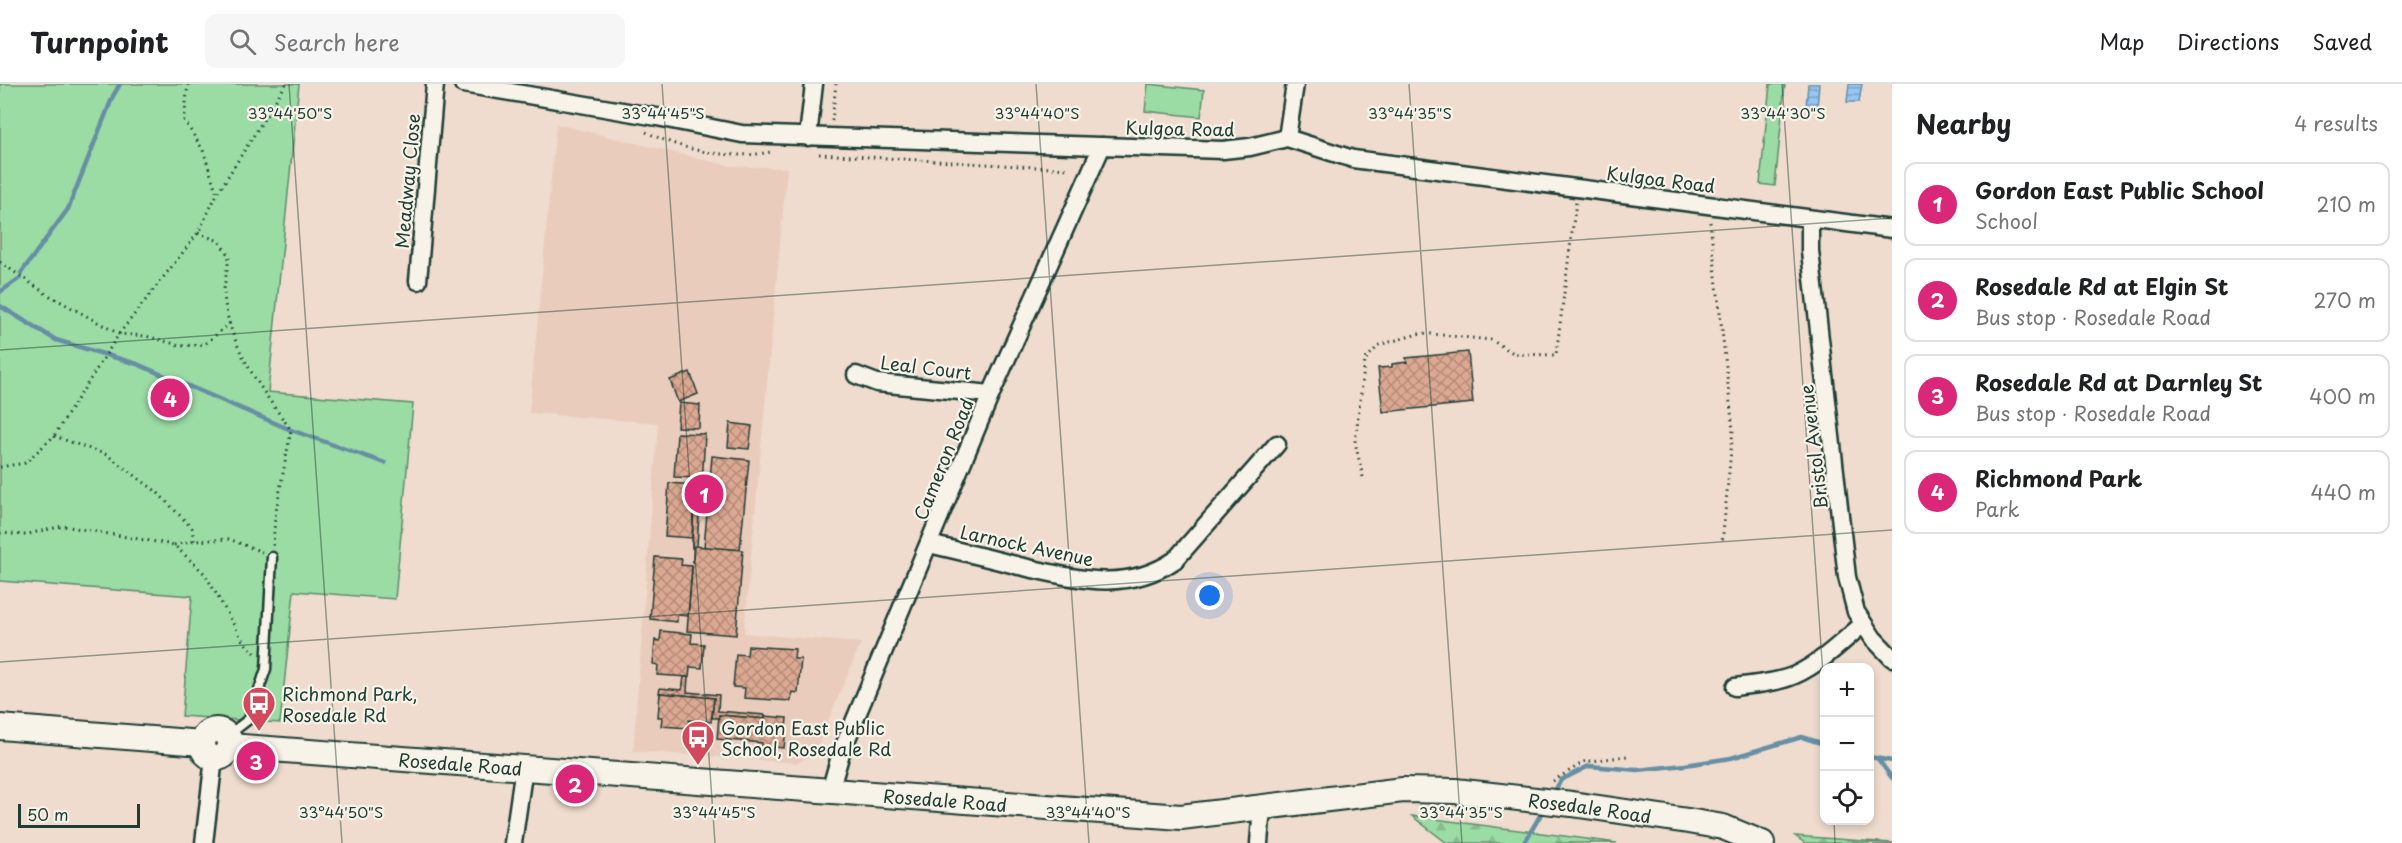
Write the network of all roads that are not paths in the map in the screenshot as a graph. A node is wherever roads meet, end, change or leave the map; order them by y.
1 (435, 84) edge
2 (463, 84) edge
3 (814, 84) edge
4 (1295, 84) edge
5 (483, 86) edge
6 (808, 137) junction
7 (1287, 138) junction
8 (1102, 146) junction
9 (1810, 219) junction
10 (1892, 229) edge
11 (418, 281) dead end
12 (856, 375) dead end
13 (991, 394) junction
14 (1277, 444) dead end
15 (929, 544) junction
16 (272, 557) road end
17 (1863, 624) junction
18 (1892, 658) edge
19 (1735, 687) dead end
20 (0, 727) edge
21 (218, 746) junction
22 (525, 767) junction
23 (830, 791) junction
24 (1262, 807) junction
25 (204, 843) edge
26 (513, 843) edge
27 (1259, 843) edge
28 (1762, 843) edge

1 - 11 street, Meadway Close
2 - 5 street, Kulgoa Road
3 - 6 street
4 - 7 street
5 - 6 street, Kulgoa Road
6 - 8 street, Kulgoa Road
7 - 8 street, Kulgoa Road
7 - 9 street, Kulgoa Road
8 - 13 street, Cameron Road
9 - 10 street, Kulgoa Road
9 - 17 street, Bristol Avenue
12 - 13 street, Leal Court
13 - 15 street, Cameron Road
14 - 15 street, Larnock Avenue
15 - 23 street, Cameron Road
16 - 21 lane
17 - 18 street, Bristol Avenue
17 - 19 street
20 - 21 street, Rosedale Road
21 - 22 street, Rosedale Road
21 - 25 street
22 - 23 street, Rosedale Road
22 - 26 street
23 - 24 street, Rosedale Road
24 - 27 street
24 - 28 street, Rosedale Road

